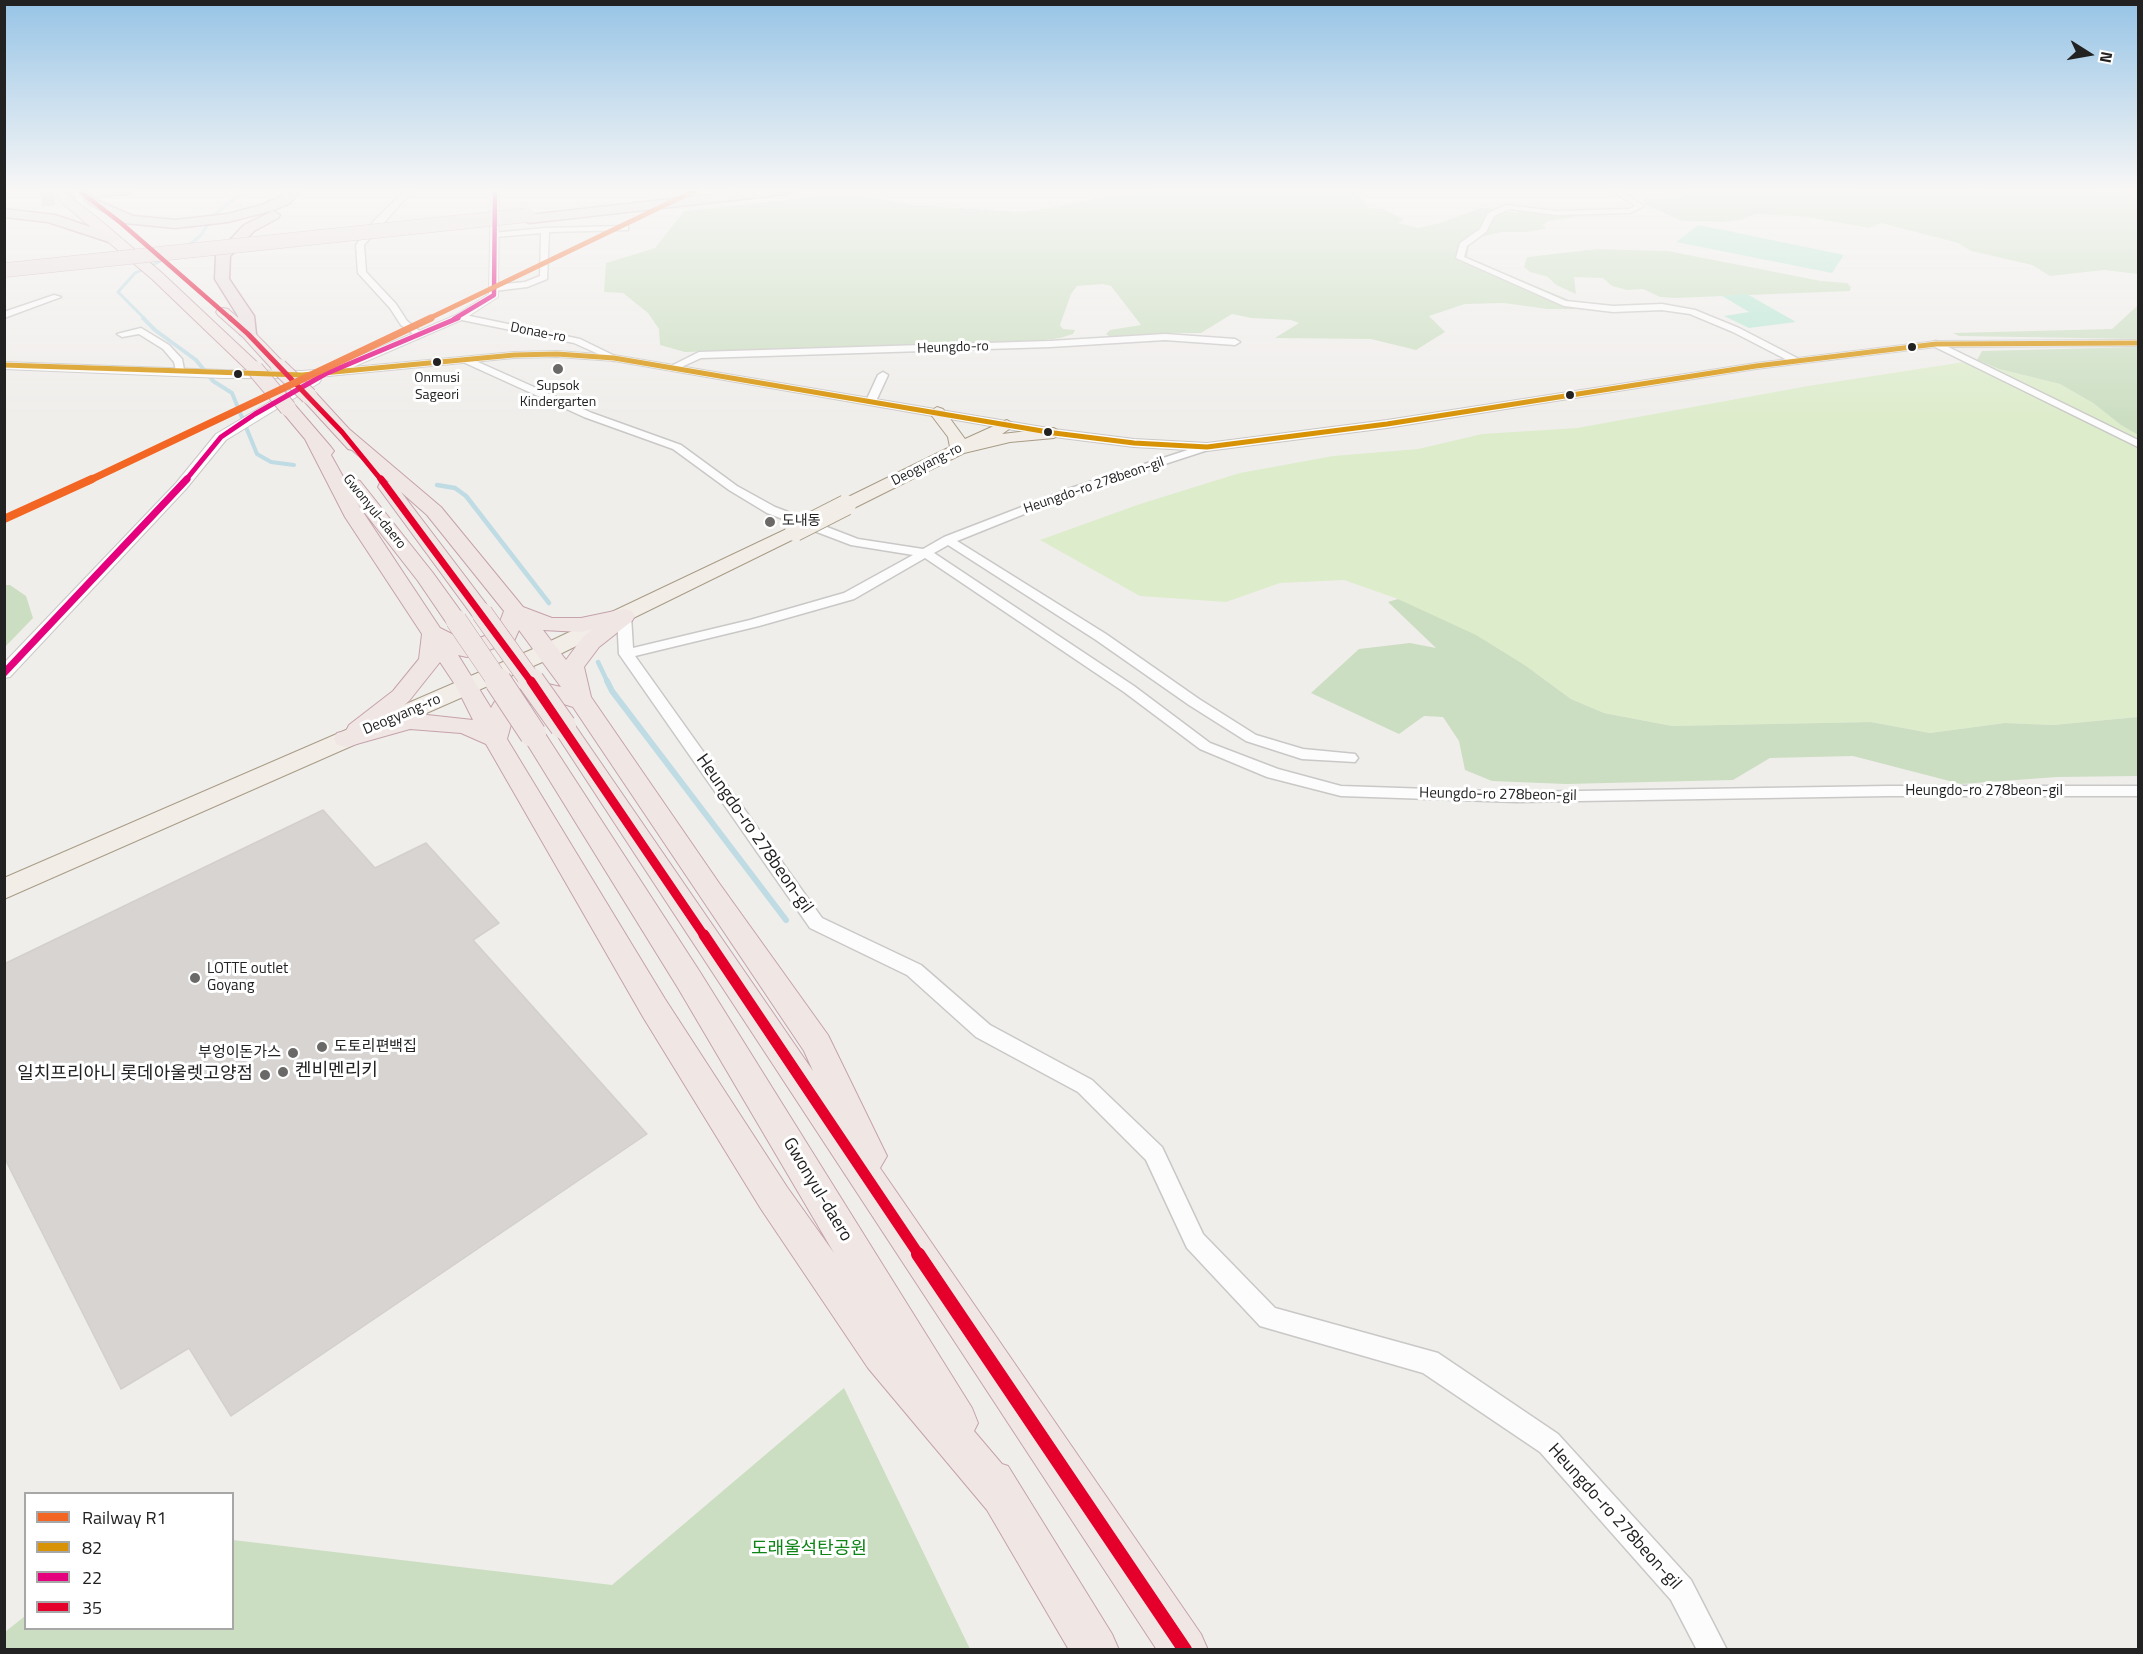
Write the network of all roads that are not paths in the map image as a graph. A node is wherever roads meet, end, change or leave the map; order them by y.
1 (24, 267) edge
2 (76, 267) edge
3 (146, 267) edge
4 (172, 267) edge
5 (222, 267) edge
6 (362, 267) edge
7 (494, 267) edge
8 (544, 267) edge
9 (1481, 267) edge
10 (6, 269) edge
11 (494, 288) junction
12 (57, 297) dead end
13 (4, 315) edge
14 (460, 318) junction
15 (122, 334) dead end
16 (248, 334) junction
17 (419, 335) junction
18 (1235, 342) dead end
19 (2139, 343) edge
20 (1936, 344) junction
21 (614, 358) junction
22 (466, 360) junction
23 (1796, 361) junction
24 (4, 365) edge
25 (674, 367) junction
26 (184, 373) junction
27 (325, 374) junction
28 (883, 375) dead end
29 (871, 401) junction
30 (937, 412) junction
31 (1007, 425) junction
32 (342, 432) junction
33 (1054, 433) junction
34 (313, 437) junction
35 (2139, 444) edge
36 (1207, 447) junction
37 (959, 449) junction
38 (948, 540) junction
39 (926, 553) junction
40 (515, 611) junction
41 (624, 616) junction
42 (433, 633) junction
43 (548, 651) junction
44 (626, 654) junction
45 (4, 673) edge
46 (468, 686) junction
47 (580, 701) junction
48 (548, 730) junction
49 (346, 739) junction
50 (495, 739) junction
51 (1350, 758) dead end
52 (2139, 791) edge
53 (4, 890) edge
54 (935, 1275) junction
55 (1001, 1495) junction
56 (1096, 1650) edge
57 (1185, 1650) edge
58 (1713, 1650) edge

1 - 10 highway, bridge
2 - 10 highway, bridge
3 - 34 highway, Gwonyul-daero, bridge
4 - 16 highway
5 - 16 highway
6 - 17 street
7 - 11 street
8 - 11 street
9 - 23 street
11 - 14 street
12 - 13 street
14 - 17 street
14 - 21 street, Donae-ro
15 - 26 street
16 - 32 highway, Gwonyul-daero, bridge
17 - 27 street
18 - 25 street, Heungdo-ro
19 - 20 street
20 - 23 street
20 - 35 street
21 - 22 street
21 - 25 street
22 - 27 street
22 - 39 street
23 - 36 street
24 - 26 street
25 - 29 street
26 - 27 street
27 - 45 street
28 - 29 street
29 - 30 street
30 - 31 street
30 - 37 main road
31 - 33 street
31 - 37 main road, Deogyang-ro
32 - 40 highway
32 - 48 highway, Gwonyul-daero, bridge
33 - 36 street
33 - 37 main road
34 - 42 highway
34 - 48 highway, Gwonyul-daero, bridge
36 - 38 street, Heungdo-ro 278beon-gil
37 - 41 main road, Deogyang-ro, bridge
38 - 39 street, Heungdo-ro 278beon-gil
38 - 51 street
39 - 44 street, Heungdo-ro 278beon-gil
39 - 52 street, Heungdo-ro 278beon-gil
40 - 41 highway
40 - 42 highway
40 - 43 highway
41 - 43 main road, Deogyang-ro
41 - 44 street
41 - 47 highway
42 - 46 highway
42 - 49 highway
43 - 46 main road, Deogyang-ro
43 - 47 highway
44 - 58 street, Heungdo-ro 278beon-gil
46 - 49 main road, Deogyang-ro
46 - 50 highway
47 - 50 highway
47 - 54 highway
48 - 54 highway
48 - 55 highway, Gwonyul-daero
49 - 50 highway
49 - 53 main road, Deogyang-ro
50 - 55 highway
54 - 57 highway
55 - 56 highway, Gwonyul-daero

